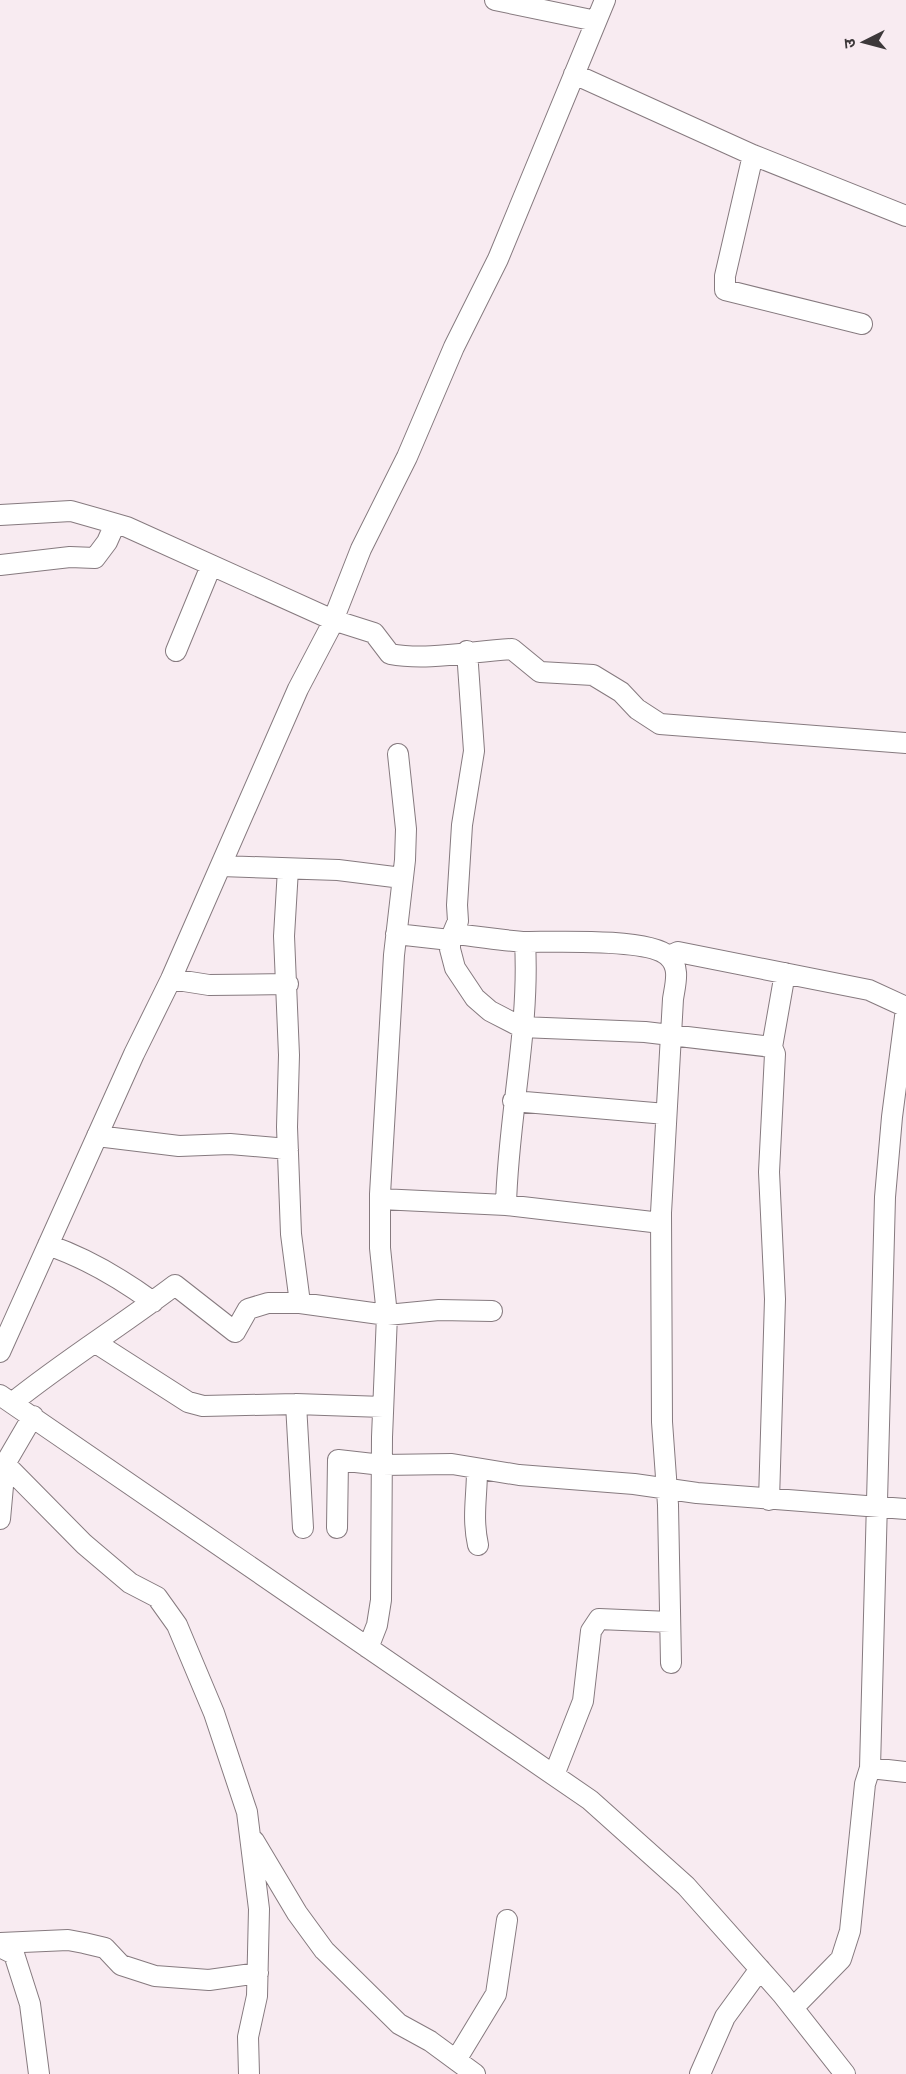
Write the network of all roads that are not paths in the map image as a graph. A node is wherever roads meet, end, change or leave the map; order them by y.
1 (495, 0) edge
2 (605, 0) edge
3 (596, 21) junction
4 (574, 74) junction
5 (753, 155) junction
6 (906, 216) edge
7 (862, 324) dead end
8 (0, 516) edge
9 (115, 524) junction
10 (0, 565) edge
11 (211, 566) junction
12 (333, 620) junction
13 (176, 651) dead end
14 (467, 651) junction
15 (906, 743) edge
16 (398, 754) dead end
17 (221, 866) junction
18 (288, 870) junction
19 (402, 878) junction
20 (396, 934) junction
21 (452, 937) junction
22 (525, 942) junction
23 (669, 956) junction
24 (785, 973) junction
25 (171, 979) junction
26 (288, 984) junction
27 (906, 1008) edge
28 (521, 1027) junction
29 (670, 1036) junction
30 (772, 1047) junction
31 (513, 1101) junction
32 (666, 1114) junction
33 (899, 1119) edge
34 (97, 1136) junction
35 (288, 1149) junction
36 (380, 1199) junction
37 (506, 1205) junction
38 (661, 1223) junction
39 (48, 1245) junction
40 (153, 1302) junction
41 (300, 1303) junction
42 (492, 1311) dead end
43 (387, 1315) junction
44 (96, 1343) junction
45 (0, 1352) edge
46 (6, 1399) edge
47 (296, 1404) junction
48 (383, 1407) junction
49 (33, 1416) junction
50 (5, 1464) junction
51 (382, 1465) junction
52 (477, 1470) junction
53 (666, 1490) junction
54 (769, 1500) junction
55 (877, 1508) junction
56 (906, 1509) edge
57 (0, 1519) edge
58 (303, 1528) dead end
59 (337, 1528) dead end
60 (478, 1545) dead end
61 (670, 1622) junction
62 (368, 1648) junction
63 (671, 1663) dead end
64 (870, 1768) junction
65 (906, 1772) edge
66 (554, 1775) junction
67 (250, 1833) junction
68 (507, 1920) dead end
69 (0, 1945) edge
70 (760, 1969) junction
71 (258, 1973) junction
72 (793, 2008) junction
73 (456, 2060) junction
74 (39, 2074) edge
75 (249, 2074) edge
76 (474, 2074) edge
77 (700, 2074) edge
78 (845, 2074) edge

1 - 3 street
2 - 3 street
3 - 4 street
4 - 5 street
4 - 12 street
5 - 6 street
5 - 7 street
8 - 9 street
9 - 10 street
9 - 11 street
11 - 12 street
11 - 13 street
12 - 14 street
12 - 17 street
14 - 15 street
14 - 21 street
16 - 19 street
17 - 18 street
17 - 25 street
18 - 19 street
18 - 26 street
19 - 20 street
20 - 21 street
20 - 36 street
21 - 22 street
21 - 28 street
22 - 23 street
22 - 28 street
23 - 24 street
23 - 29 street
24 - 27 street
24 - 30 street
25 - 26 street
25 - 34 street
26 - 35 street
27 - 33 street
28 - 29 street
28 - 31 street
29 - 30 street
29 - 32 street
30 - 54 street
31 - 32 street
31 - 37 street
32 - 38 street
33 - 55 street
34 - 35 street
34 - 39 street
35 - 41 street
36 - 37 street
36 - 43 street
37 - 38 street
38 - 53 street
39 - 40 street
39 - 45 street
40 - 41 street
40 - 44 street
41 - 43 street
42 - 43 street
43 - 48 street
44 - 46 street
44 - 47 street
46 - 49 street
47 - 48 street
47 - 58 street
48 - 51 street
49 - 50 street
49 - 62 street
50 - 57 street
50 - 67 street
51 - 52 street
51 - 59 street
51 - 62 street
52 - 53 street
52 - 60 street
53 - 54 street
53 - 61 street
54 - 55 street
55 - 56 street
55 - 64 street
61 - 63 street
61 - 66 street
62 - 66 street
64 - 65 street
64 - 72 street
66 - 70 street
67 - 71 street
67 - 73 street
68 - 73 street
69 - 71 street
69 - 74 street
70 - 72 street
70 - 77 street
71 - 75 street
72 - 78 street
73 - 76 street

